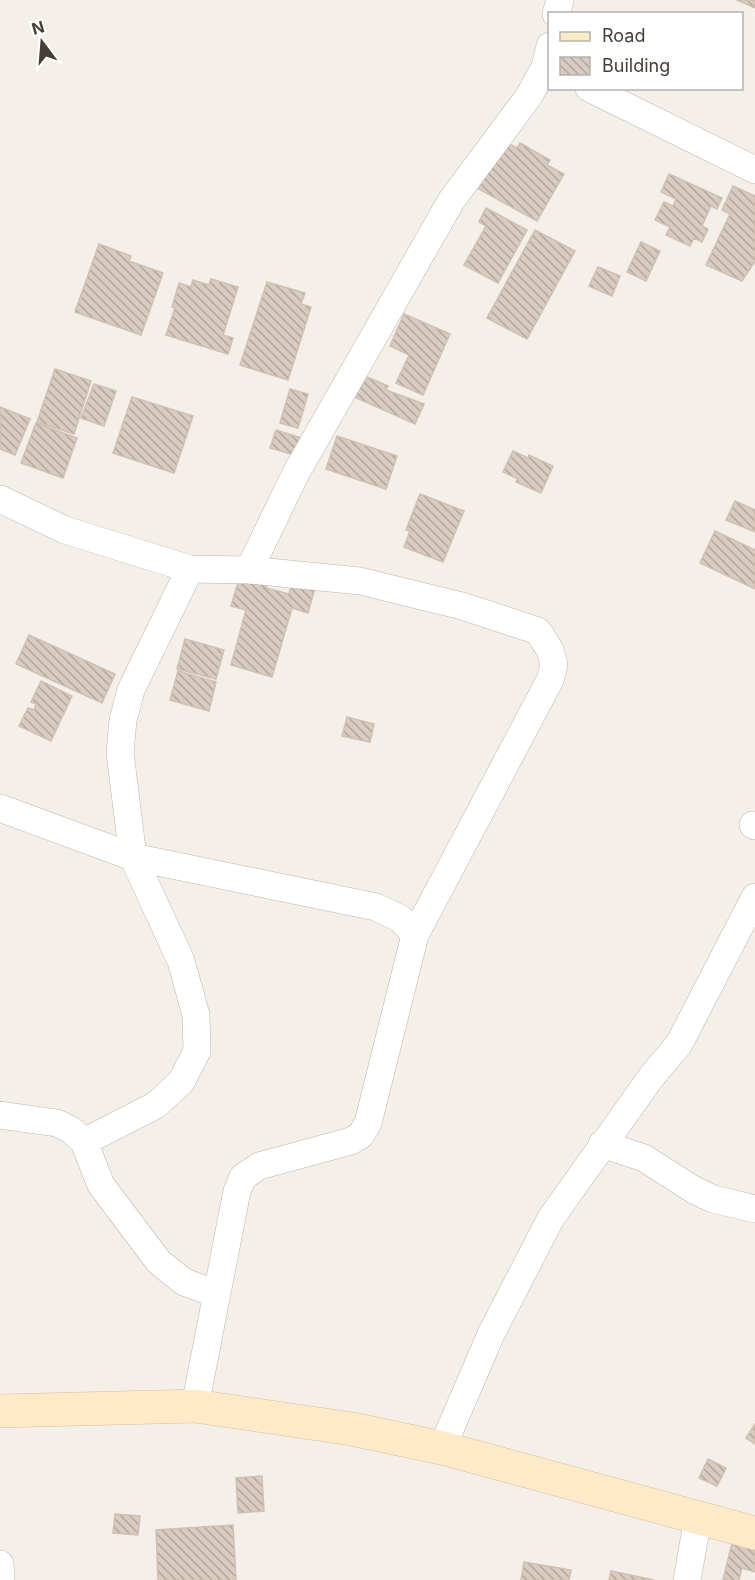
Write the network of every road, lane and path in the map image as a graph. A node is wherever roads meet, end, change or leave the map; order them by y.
1 (548, 61) edge
2 (593, 90) edge
3 (755, 170) edge
4 (0, 499) edge
5 (190, 569) junction
6 (249, 570) junction
7 (0, 808) edge
8 (133, 857) junction
9 (755, 897) edge
10 (415, 935) junction
11 (0, 1114) edge
12 (84, 1142) junction
13 (602, 1144) junction
14 (755, 1209) edge
15 (217, 1294) junction
16 (195, 1406) junction
17 (0, 1411) edge
18 (442, 1448) junction
19 (698, 1518) junction
20 (755, 1533) edge
21 (0, 1564) edge
22 (0, 1580) edge
23 (687, 1580) edge

1 - 6 street
2 - 3 street
4 - 5 street
5 - 6 street
5 - 8 street
6 - 10 street
7 - 8 street
8 - 10 street
8 - 12 street
9 - 13 street
10 - 15 street
11 - 12 street
12 - 15 street
13 - 14 street
13 - 18 street
15 - 16 street
16 - 17 street
16 - 18 street
18 - 19 street
19 - 20 street
19 - 23 street
21 - 22 street

